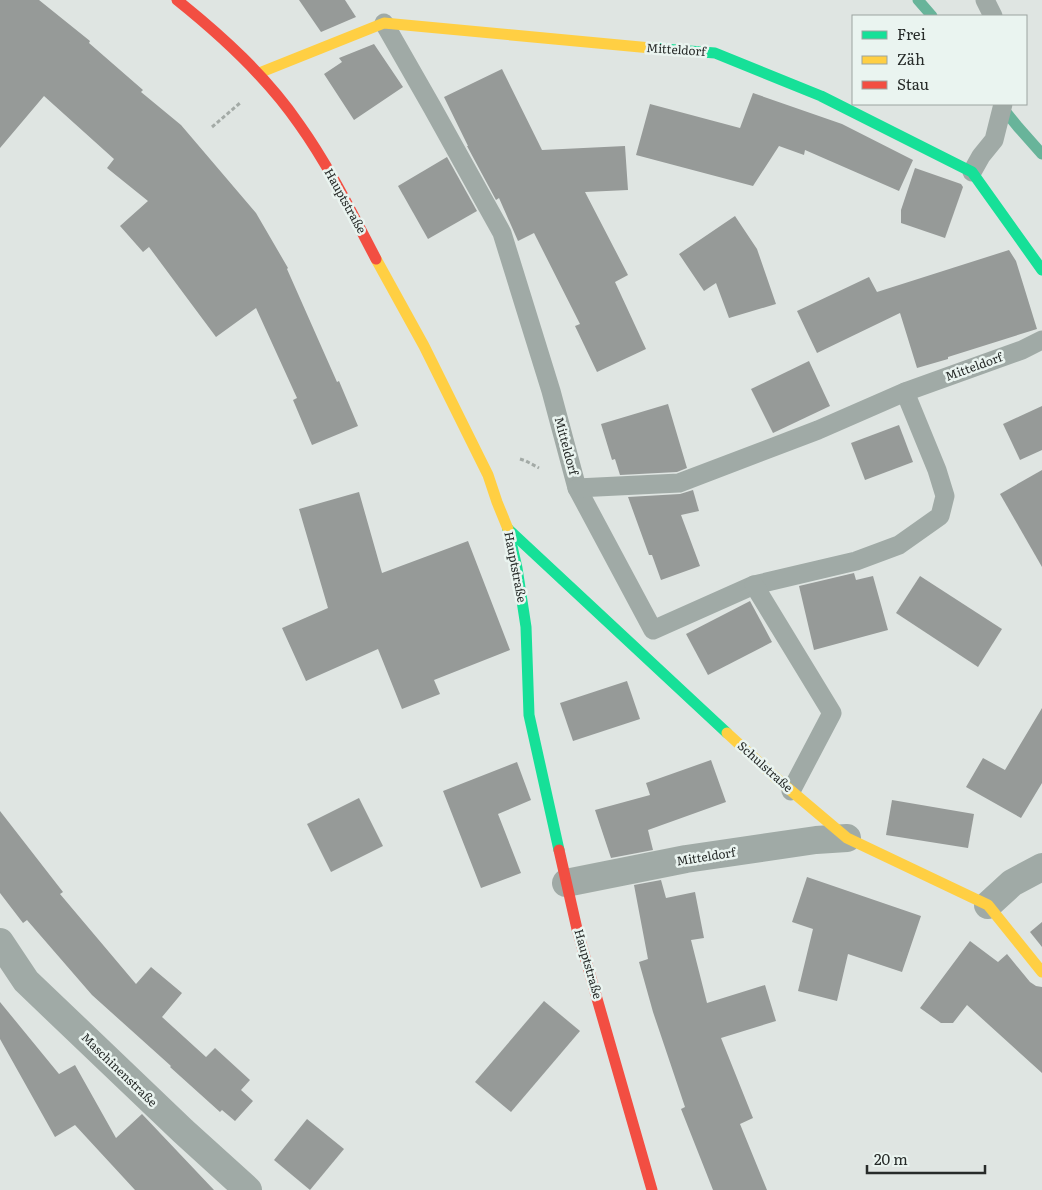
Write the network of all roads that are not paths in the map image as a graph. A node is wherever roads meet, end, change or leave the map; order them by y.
1 (177, 0) edge
2 (985, 0) edge
3 (992, 15) edge
4 (384, 23) junction
5 (260, 73) junction
6 (1003, 105) edge
7 (972, 172) junction
8 (1042, 270) edge
9 (1042, 340) edge
10 (905, 392) junction
11 (577, 488) junction
12 (508, 529) junction
13 (754, 586) junction
14 (791, 791) junction
15 (847, 838) junction
16 (1042, 867) edge
17 (566, 883) junction
18 (988, 905) junction
19 (0, 942) edge
20 (1042, 972) edge
21 (248, 1190) edge
22 (652, 1190) edge

1 - 5 street, Hauptstraße
2 - 3 lane
4 - 5 street, Mitteldorf
4 - 7 street, Mitteldorf
4 - 11 lane, Mitteldorf
5 - 12 street, Hauptstraße
6 - 7 lane
7 - 8 street, Mitteldorf
9 - 10 lane, Mitteldorf
10 - 11 lane, Mitteldorf
10 - 13 lane, Mitteldorf
11 - 13 lane, Mitteldorf
12 - 14 street, Schulstraße
12 - 17 street, Hauptstraße
13 - 14 lane
14 - 15 street, Schulstraße
15 - 17 street, Mitteldorf
15 - 18 street, Schulstraße
16 - 18 street
17 - 22 street, Hauptstraße
18 - 20 street, Schulstraße
19 - 21 street, Maschinenstraße

